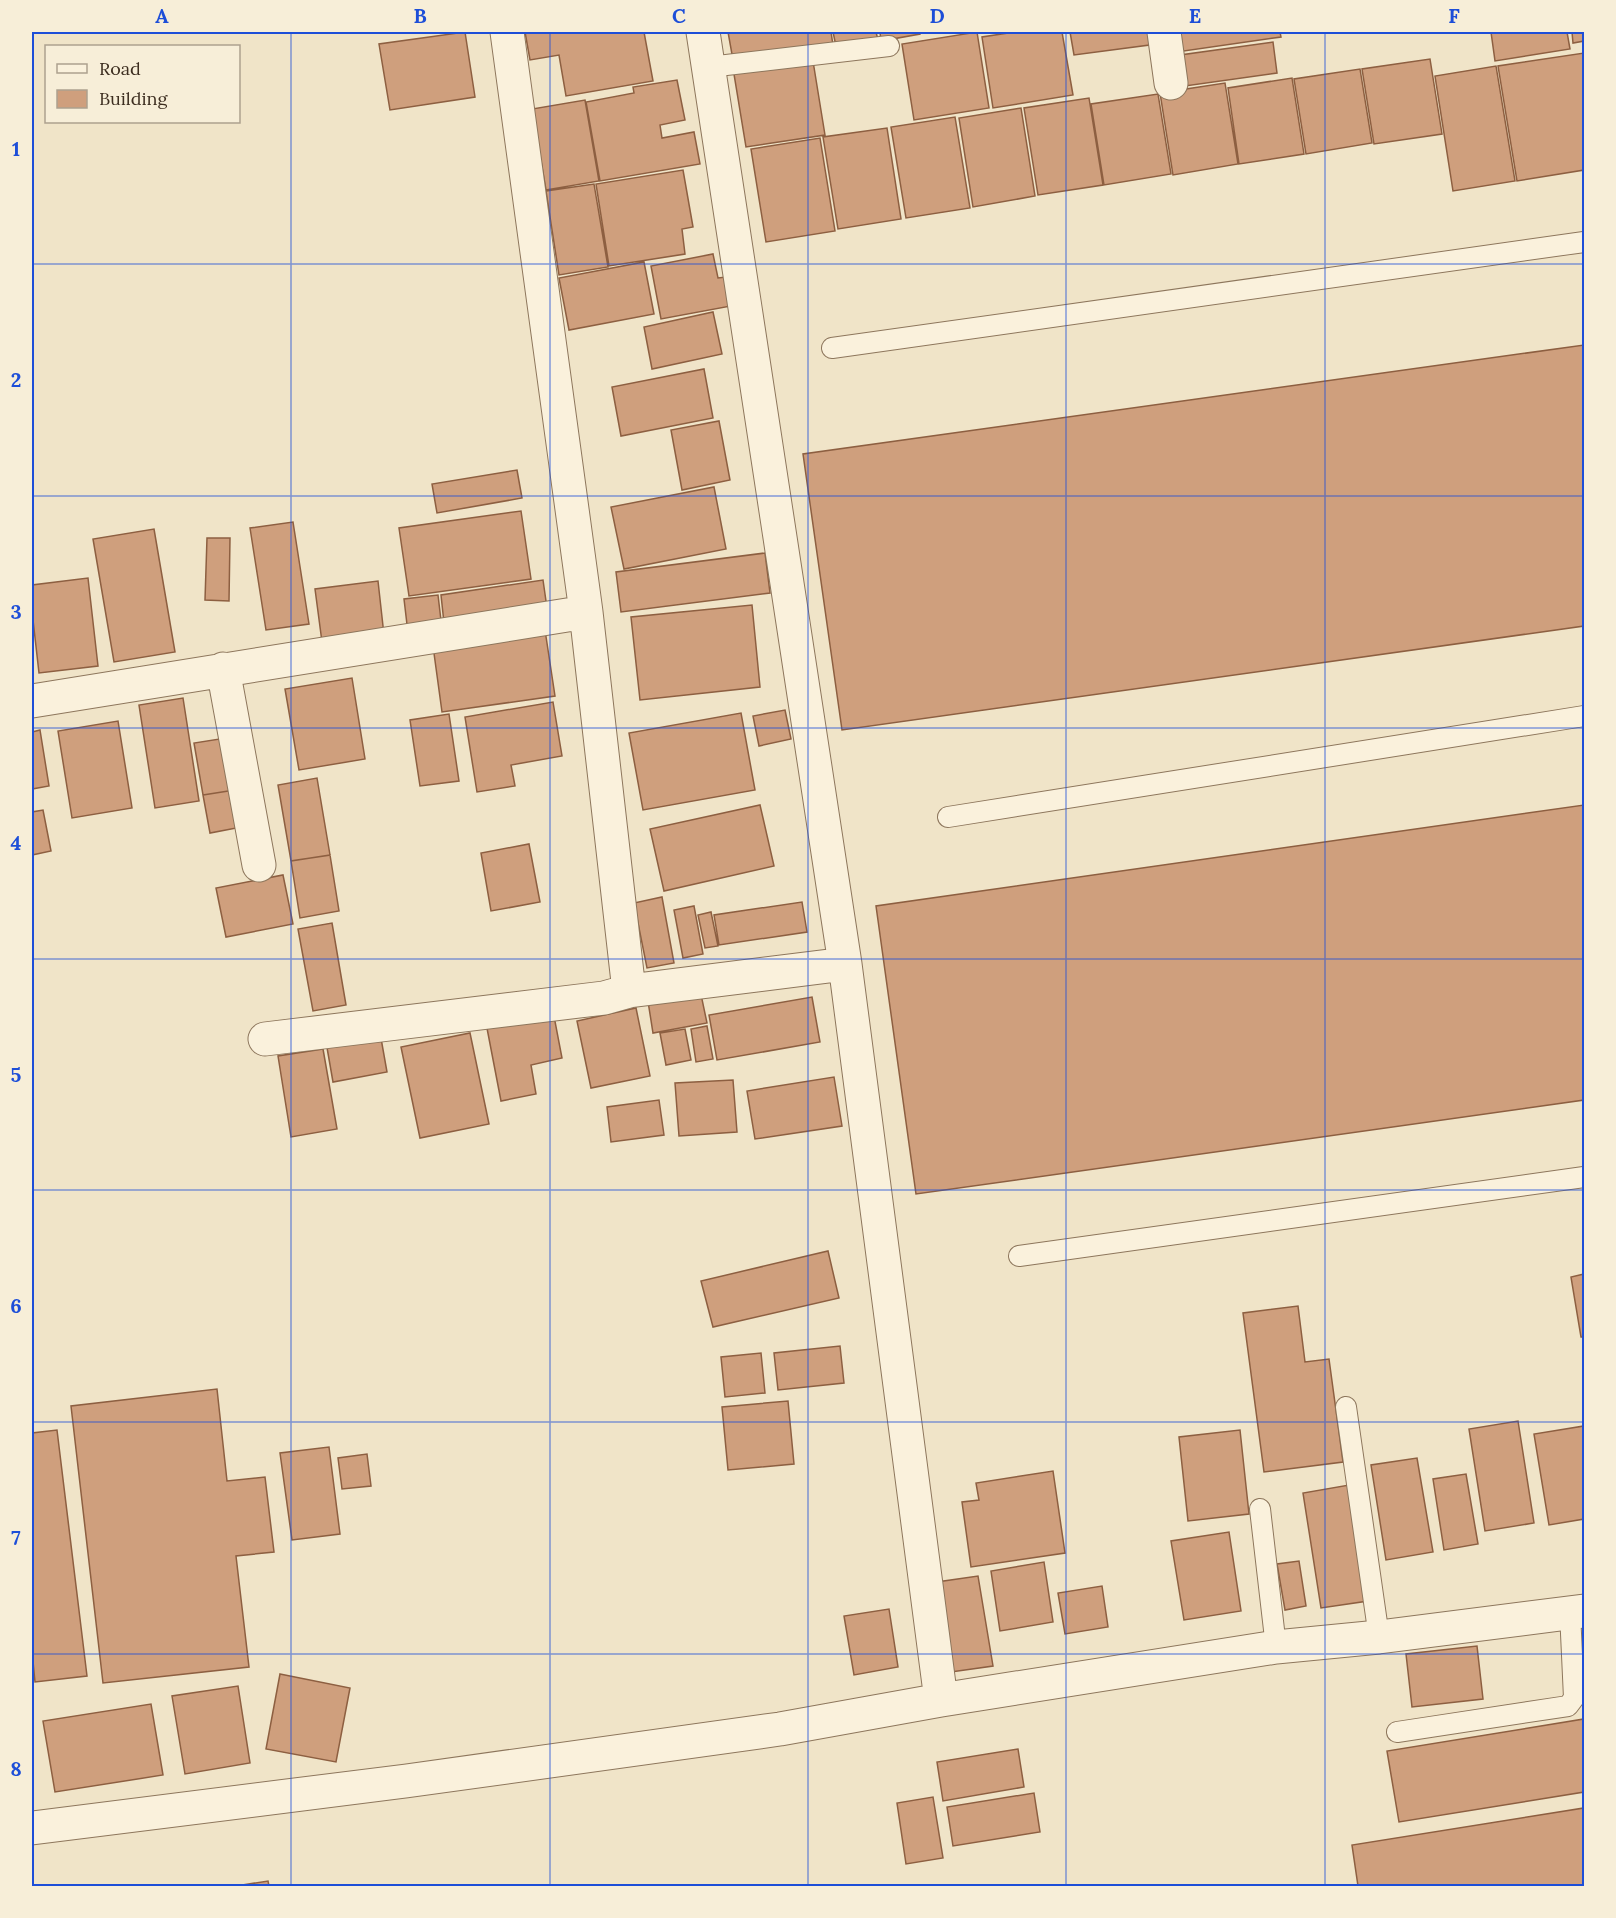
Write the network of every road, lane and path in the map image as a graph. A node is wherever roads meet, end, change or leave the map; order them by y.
1 (507, 32) edge
2 (704, 32) edge
3 (1164, 32) edge
4 (889, 46) dead end
5 (709, 67) junction
6 (1171, 83) dead end
7 (1584, 242) edge
8 (832, 348) dead end
9 (586, 612) junction
10 (223, 669) junction
11 (32, 701) edge
12 (1584, 716) edge
13 (948, 817) dead end
14 (259, 865) dead end
15 (845, 964) junction
16 (629, 991) junction
17 (265, 1039) dead end
18 (1584, 1177) edge
19 (1019, 1256) dead end
20 (1346, 1407) dead end
21 (1260, 1509) dead end
22 (1577, 1612) edge
23 (1379, 1637) junction
24 (1276, 1647) junction
25 (941, 1700) junction
26 (1397, 1732) dead end
27 (32, 1828) edge

1 - 9 street
2 - 5 street
3 - 6 street
4 - 5 lane
5 - 15 street
7 - 8 lane
9 - 10 street
9 - 16 street
10 - 11 street
10 - 14 street
12 - 13 lane
15 - 16 street
15 - 25 street
16 - 17 street
18 - 19 lane
20 - 23 lane
21 - 24 lane
22 - 23 street
22 - 26 lane
23 - 24 street
24 - 25 street
25 - 27 street

